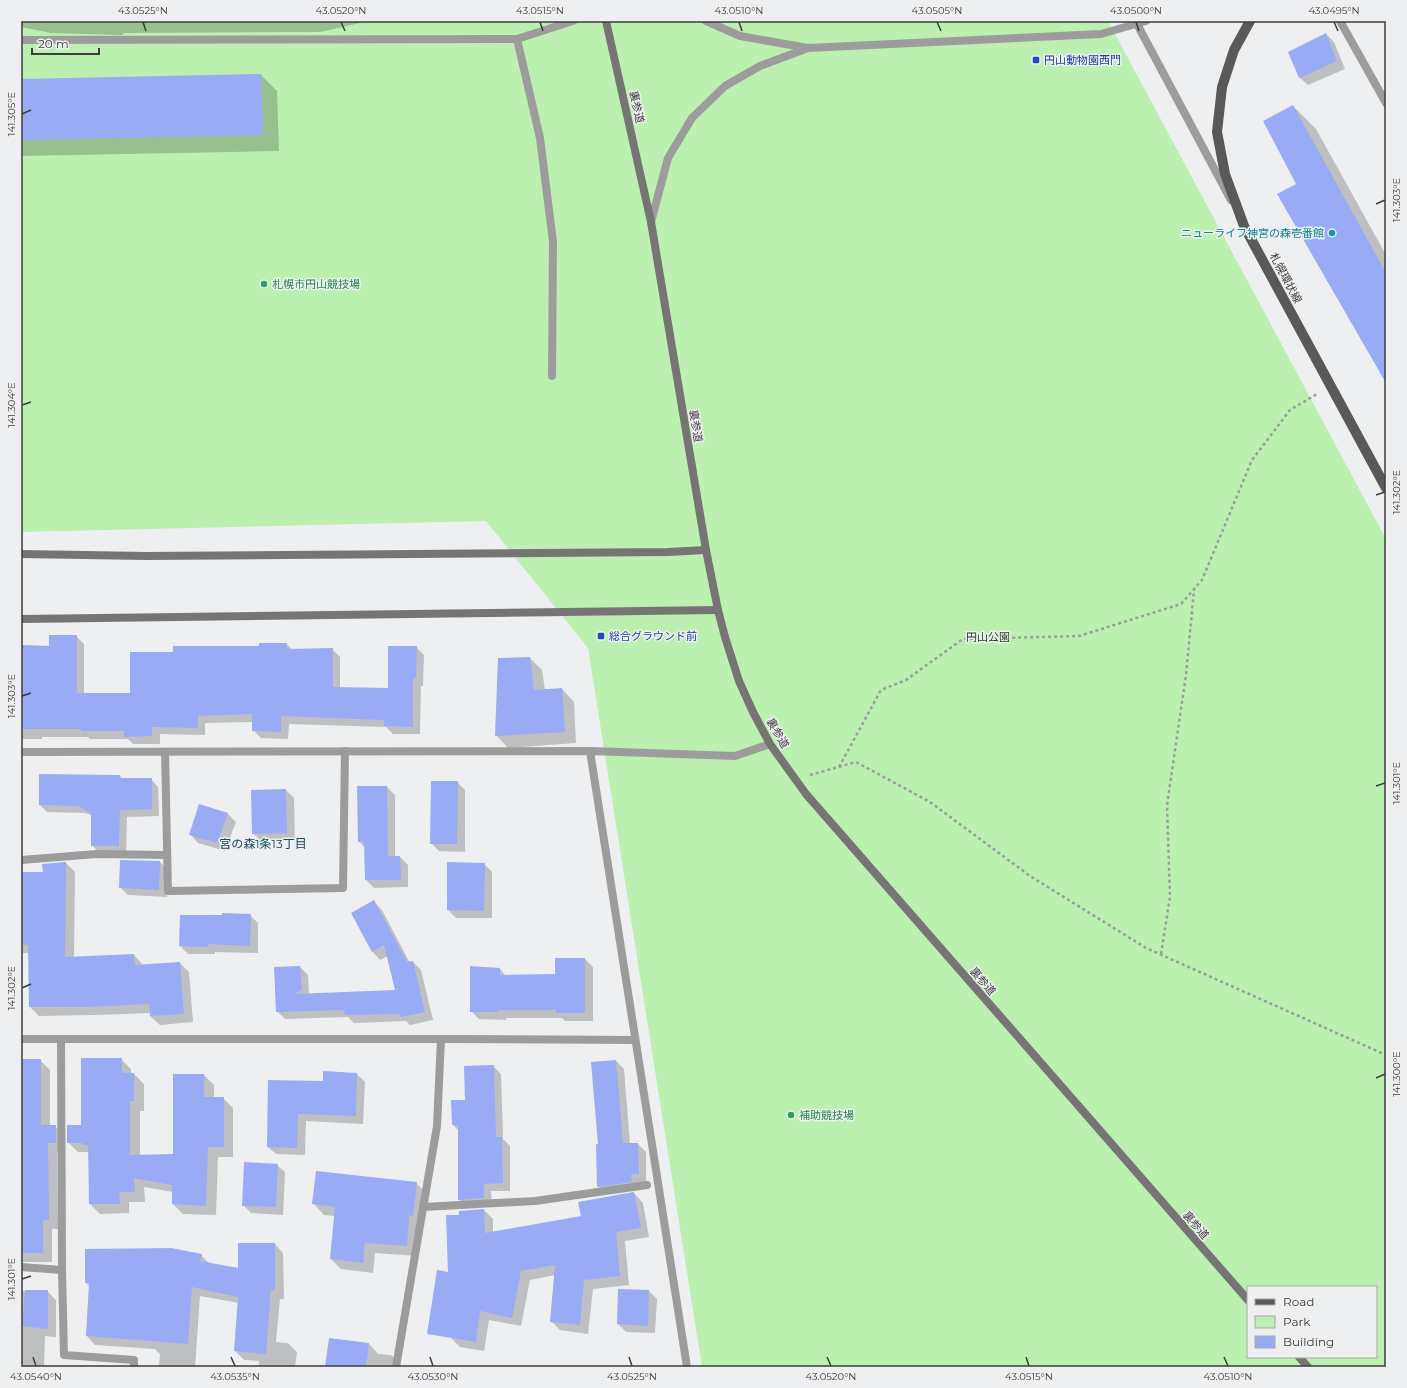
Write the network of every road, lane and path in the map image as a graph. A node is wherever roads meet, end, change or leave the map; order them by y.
1 (573, 21) edge
2 (606, 21) edge
3 (706, 21) edge
4 (1146, 21) edge
5 (1250, 21) edge
6 (1340, 21) edge
7 (1137, 24) junction
8 (517, 39) junction
9 (21, 40) edge
10 (808, 48) junction
11 (1386, 103) edge
12 (651, 222) junction
13 (1244, 226) junction
14 (552, 376) dead end
15 (1331, 386) junction
16 (1386, 488) edge
17 (706, 550) junction
18 (21, 554) edge
19 (1194, 589) junction
20 (718, 610) junction
21 (21, 619) edge
22 (770, 744) junction
23 (590, 751) junction
24 (21, 752) edge
25 (164, 752) junction
26 (345, 752) junction
27 (839, 767) junction
28 (795, 779) junction
29 (167, 855) junction
30 (21, 860) edge
31 (1161, 954) junction
32 (21, 1039) edge
33 (61, 1039) junction
34 (441, 1039) junction
35 (635, 1040) junction
36 (1386, 1055) edge
37 (647, 1185) dead end
38 (424, 1207) junction
39 (21, 1267) edge
40 (62, 1270) junction
41 (1247, 1299) edge
42 (1300, 1358) edge
43 (134, 1367) edge
44 (396, 1367) edge
45 (688, 1367) edge
46 (1308, 1367) edge

1 - 8 street
2 - 12 street, 裏参道
3 - 10 street
4 - 7 street
5 - 13 main road, 札幌環状線
6 - 11 street
7 - 10 street
7 - 13 street
8 - 9 street
8 - 14 street
10 - 12 street
12 - 17 street, 裏参道
13 - 15 main road, 札幌環状線
15 - 16 main road, 札幌環状線
15 - 19 path
17 - 18 street
17 - 20 street, 裏参道
19 - 27 path
19 - 31 path
20 - 21 street
20 - 22 street, 裏参道
22 - 23 street
22 - 28 street, 裏参道
23 - 26 street
23 - 35 street
24 - 25 street
25 - 26 street
25 - 29 street
26 - 29 street
27 - 28 path
27 - 31 path
28 - 41 street, 裏参道
29 - 30 street
31 - 36 path
32 - 33 street
33 - 34 street
33 - 40 street
34 - 35 street
34 - 38 street
35 - 45 street
37 - 38 street
38 - 44 street
39 - 40 street
40 - 43 street
42 - 46 street

